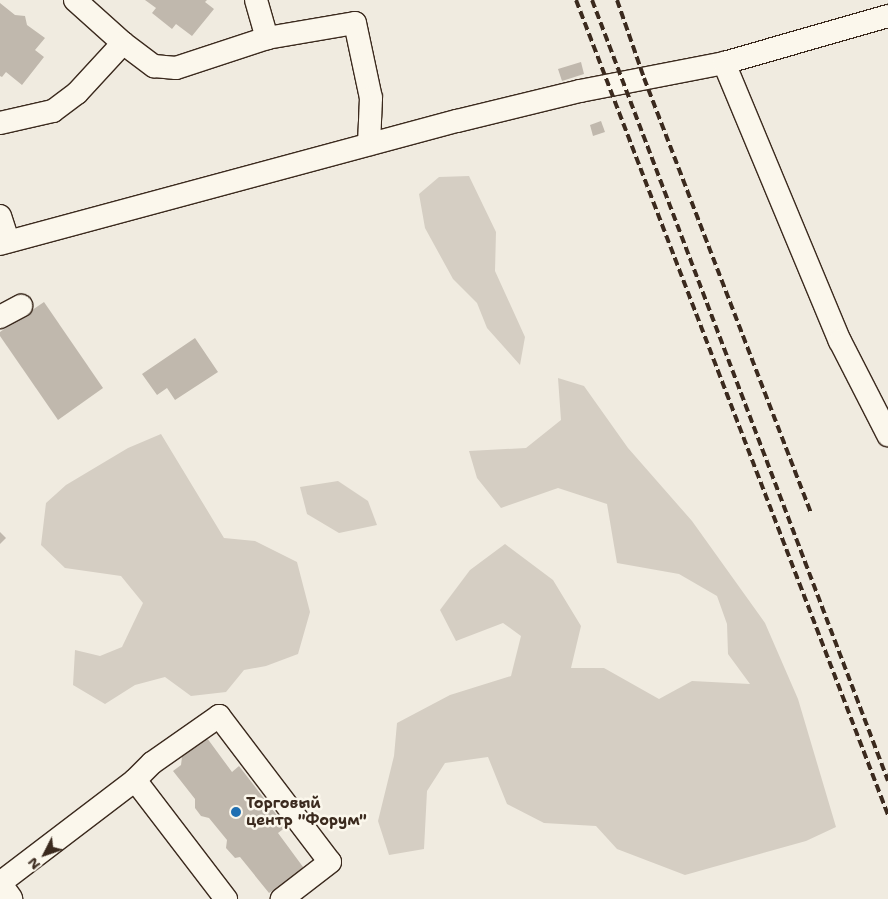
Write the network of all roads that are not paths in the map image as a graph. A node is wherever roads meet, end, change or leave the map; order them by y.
1 (75, 0) edge
2 (256, 0) edge
3 (888, 16) edge
4 (267, 38) junction
5 (123, 43) junction
6 (724, 63) junction
7 (0, 122) edge
8 (369, 144) junction
9 (0, 216) edge
10 (4, 243) edge
11 (21, 306) dead end
12 (0, 317) edge
13 (888, 434) edge
14 (134, 780) junction
15 (0, 883) edge
16 (0, 888) edge
17 (8, 899) edge
18 (226, 899) edge
19 (282, 899) edge

1 - 5 street
2 - 4 street
3 - 6 street
4 - 5 street
4 - 8 street
5 - 7 street
6 - 8 street
6 - 13 street
8 - 10 street
9 - 10 street
11 - 12 street
14 - 15 street
14 - 18 street
14 - 19 street
16 - 17 main road

